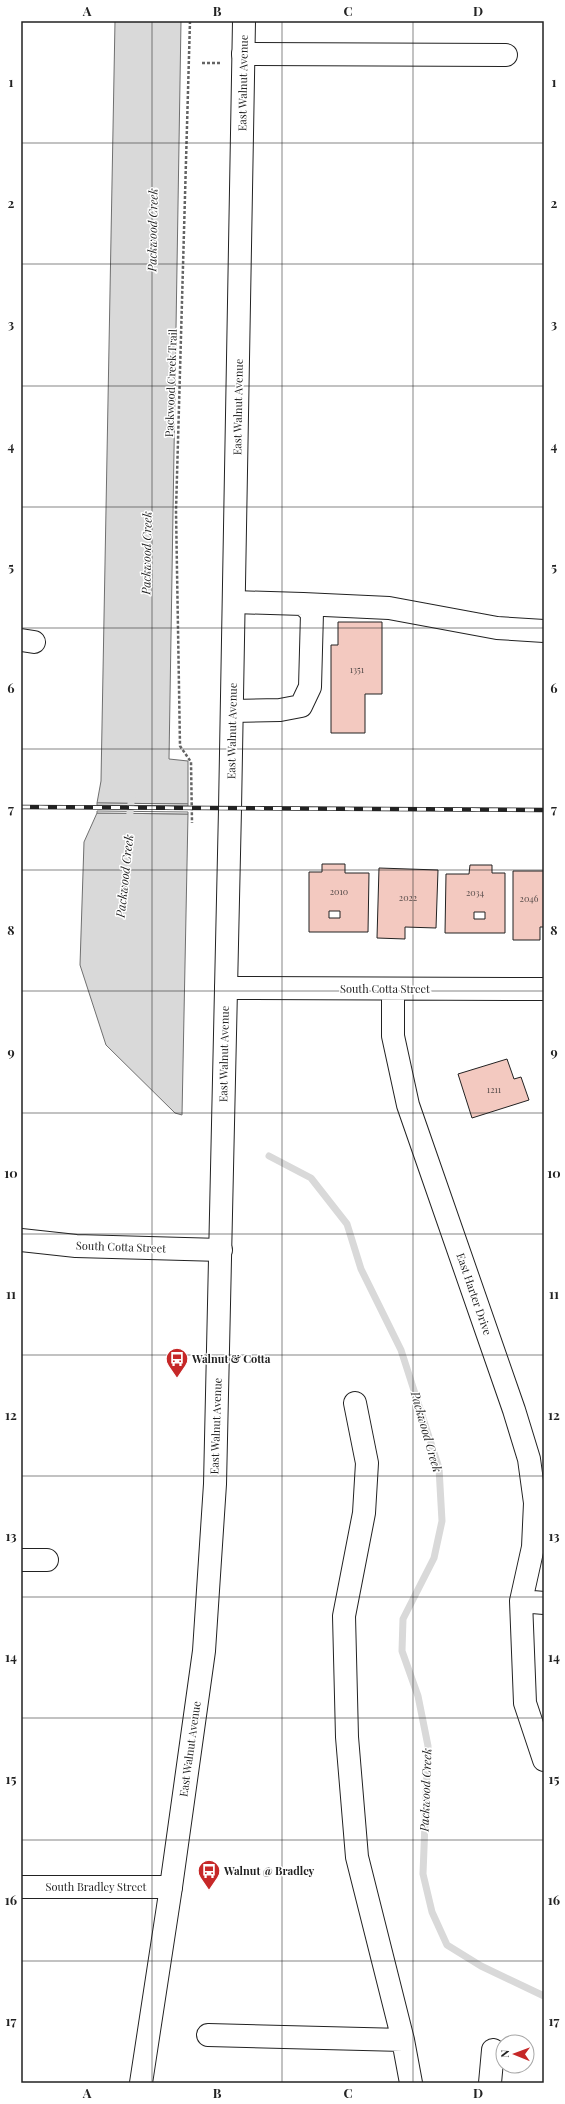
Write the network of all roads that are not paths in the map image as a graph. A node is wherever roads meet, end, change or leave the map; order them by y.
1 (244, 21) edge
2 (243, 54) junction
3 (506, 55) dead end
4 (234, 602) junction
5 (303, 604) junction
6 (544, 631) edge
7 (232, 711) junction
8 (226, 988) junction
9 (393, 989) junction
10 (544, 989) edge
11 (21, 1240) edge
12 (221, 1250) junction
13 (355, 1403) dead end
14 (21, 1560) edge
15 (47, 1560) dead end
16 (521, 1601) junction
17 (544, 1603) edge
18 (544, 1760) edge
19 (21, 1887) edge
20 (171, 1887) junction
21 (208, 2035) dead end
22 (403, 2040) junction
23 (493, 2050) dead end
24 (141, 2083) edge
25 (412, 2083) edge
26 (490, 2083) edge

1 - 2 main road, East Walnut Avenue
2 - 3 main road
2 - 4 main road, East Walnut Avenue
4 - 5 main road
4 - 7 main road, East Walnut Avenue
5 - 6 main road
5 - 7 main road
7 - 8 main road, East Walnut Avenue
8 - 9 main road, South Cotta Street
8 - 12 main road, East Walnut Avenue
9 - 10 main road, South Cotta Street
9 - 16 main road, East Harter Drive
11 - 12 main road, South Cotta Street
12 - 20 main road, East Walnut Avenue
13 - 22 main road
14 - 15 main road
16 - 17 main road
16 - 18 main road, East Harter Drive
19 - 20 main road, South Bradley Street
20 - 24 main road, East Walnut Avenue
21 - 22 main road
22 - 25 main road
23 - 26 main road

